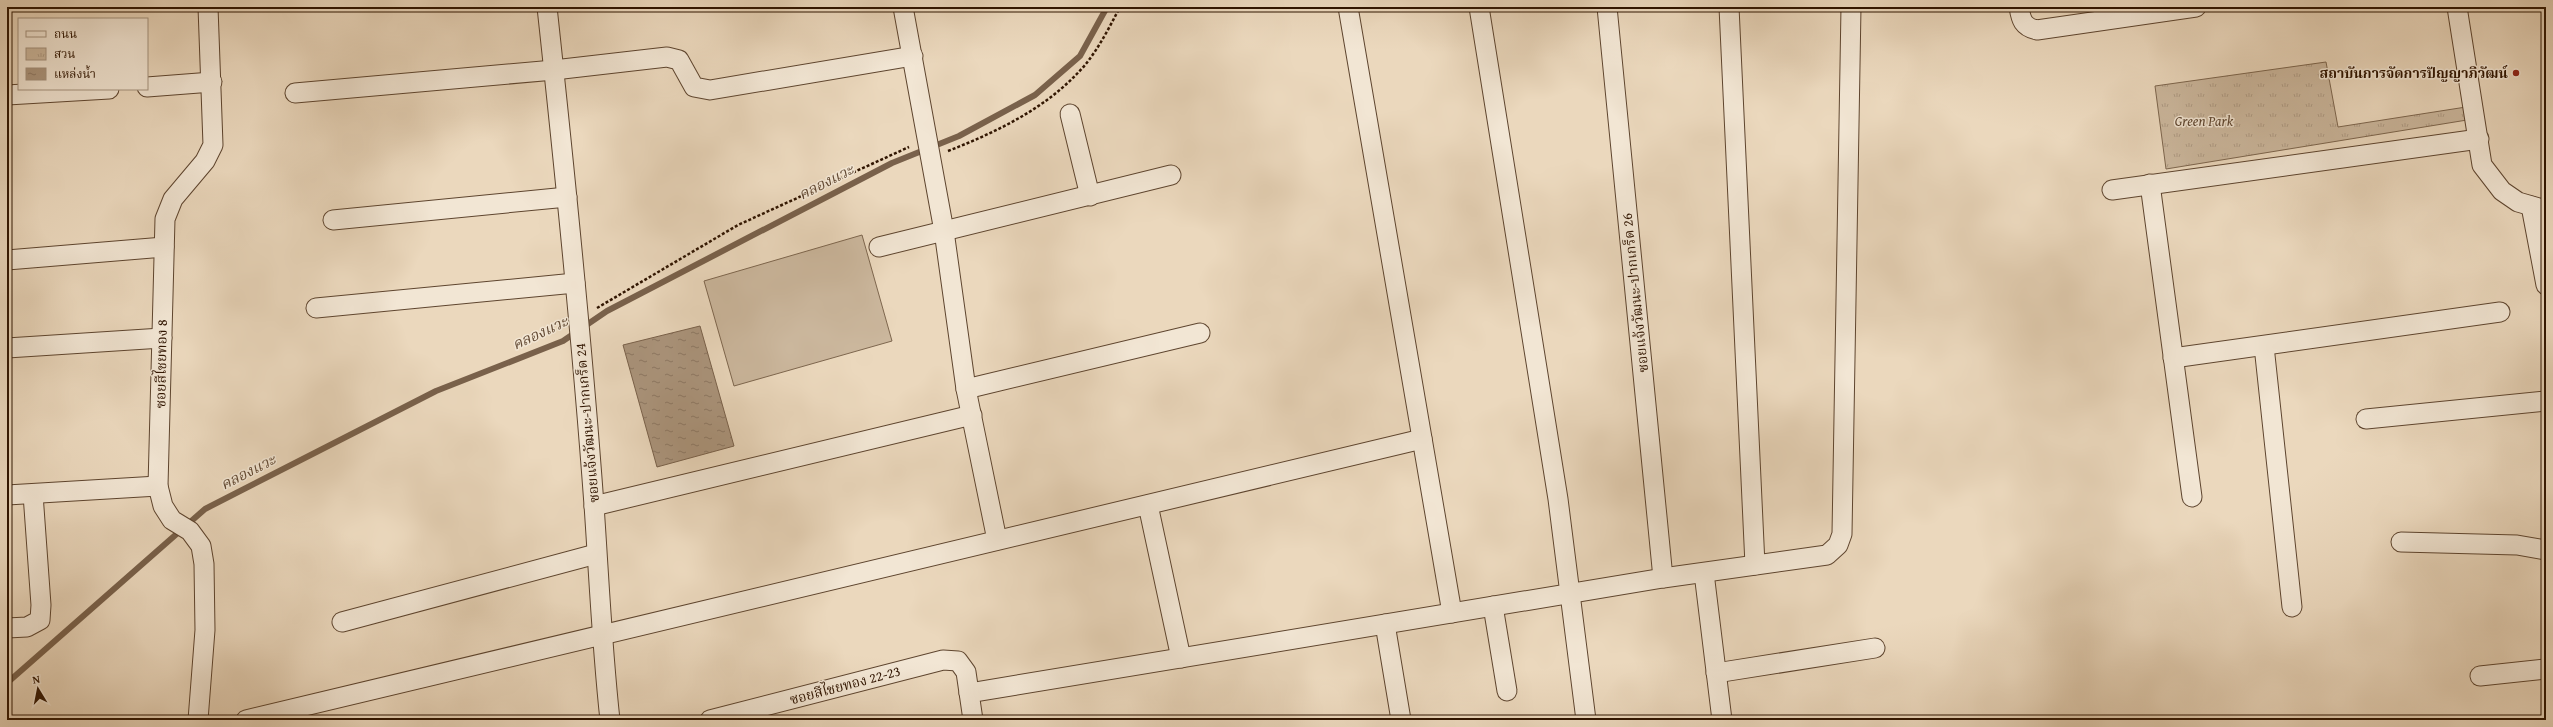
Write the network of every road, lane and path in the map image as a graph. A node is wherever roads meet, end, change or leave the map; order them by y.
1 (208, 7) edge
2 (547, 7) edge
3 (904, 7) edge
4 (1120, 7) edge
5 (1348, 7) edge
6 (1479, 7) edge
7 (1607, 7) edge
8 (1729, 7) edge
9 (1851, 7) edge
10 (2019, 7) edge
11 (2196, 7) edge
12 (2457, 7) edge
13 (913, 56) junction
14 (554, 70) junction
15 (212, 82) junction
16 (148, 87) edge
17 (94, 90) edge
18 (295, 93) dead end
19 (7, 96) edge
20 (1070, 114) dead end
21 (927, 138) junction
22 (2478, 139) junction
23 (931, 158) junction
24 (1171, 175) dead end
25 (2150, 184) junction
26 (2112, 190) dead end
27 (567, 196) junction
28 (1090, 196) junction
29 (2538, 208) edge
30 (333, 220) dead end
31 (944, 231) junction
32 (879, 247) dead end
33 (164, 248) junction
34 (7, 260) edge
35 (575, 283) junction
36 (2546, 285) edge
37 (316, 308) dead end
38 (2500, 312) dead end
39 (578, 319) junction
40 (1200, 333) dead end
41 (162, 338) junction
42 (2264, 346) junction
43 (7, 348) edge
44 (2173, 358) junction
45 (966, 389) junction
46 (2546, 400) edge
47 (972, 415) junction
48 (2366, 419) dead end
49 (1422, 439) junction
50 (158, 486) junction
51 (33, 494) junction
52 (7, 495) edge
53 (2192, 497) dead end
54 (1148, 505) junction
55 (594, 506) junction
56 (998, 540) junction
57 (2401, 542) dead end
58 (2546, 550) edge
59 (596, 554) junction
60 (1755, 566) junction
61 (1704, 573) junction
62 (1663, 578) junction
63 (1569, 594) junction
64 (1493, 606) junction
65 (2292, 607) dead end
66 (1452, 613) junction
67 (342, 622) dead end
68 (1385, 624) junction
69 (7, 628) edge
70 (601, 636) junction
71 (1875, 648) dead end
72 (1181, 658) junction
73 (2546, 669) edge
74 (1716, 674) junction
75 (2480, 676) dead end
76 (1507, 691) dead end
77 (969, 693) junction
78 (198, 720) edge
79 (246, 720) edge
80 (610, 720) edge
81 (710, 720) edge
82 (973, 720) edge
83 (1401, 720) edge
84 (1586, 720) edge
85 (1722, 720) edge

1 - 15 street, ซอยสีไชยทอง 8
2 - 14 street, ซอยแจ้งวัฒนะ-ปากเกร็ด 24
3 - 13 street
4 - 23 path
5 - 49 street
6 - 63 street
7 - 62 street, ซอยแจ้งวัฒนะ-ปากเกร็ด 26
8 - 60 street
9 - 60 street
10 - 11 street
12 - 22 street
13 - 14 street
13 - 21 street
14 - 18 street
14 - 27 street, ซอยแจ้งวัฒนะ-ปากเกร็ด 24
15 - 16 street
15 - 33 street, ซอยสีไชยทอง 8
17 - 19 street
20 - 28 street
21 - 23 street
21 - 39 path
22 - 25 street
22 - 29 street
23 - 31 street
24 - 28 street
25 - 26 street
25 - 44 street
27 - 30 street
27 - 35 street, ซอยแจ้งวัฒนะ-ปากเกร็ด 24
28 - 31 street
29 - 36 street
31 - 32 street
31 - 45 street
33 - 34 street
33 - 41 street, ซอยสีไชยทอง 8
35 - 37 street
35 - 39 street, ซอยแจ้งวัฒนะ-ปากเกร็ด 24
38 - 42 street
39 - 55 street, ซอยแจ้งวัฒนะ-ปากเกร็ด 24
40 - 45 street
41 - 43 street
41 - 50 street, ซอยสีไชยทอง 8
42 - 44 street
42 - 65 street
44 - 53 street
45 - 47 street
46 - 48 street
47 - 55 street
47 - 56 street
49 - 54 street
49 - 66 street
50 - 51 street
50 - 78 street, ซอยสีไชยทอง 8
51 - 52 street
51 - 69 street
54 - 56 street
54 - 72 street
55 - 59 street, ซอยแจ้งวัฒนะ-ปากเกร็ด 24
56 - 70 street
57 - 58 street
59 - 67 street
59 - 70 street, ซอยแจ้งวัฒนะ-ปากเกร็ด 24
60 - 61 street
61 - 62 street
61 - 74 street
62 - 63 street
63 - 64 street
63 - 84 street
64 - 66 street
64 - 76 street
66 - 68 street
68 - 72 street
68 - 83 street
70 - 79 street
70 - 80 street, ซอยแจ้งวัฒนะ-ปากเกร็ด 24
71 - 74 street
72 - 77 street
73 - 75 street
74 - 85 street
77 - 81 street, ซอยสีไชยทอง 22-23
77 - 82 street

